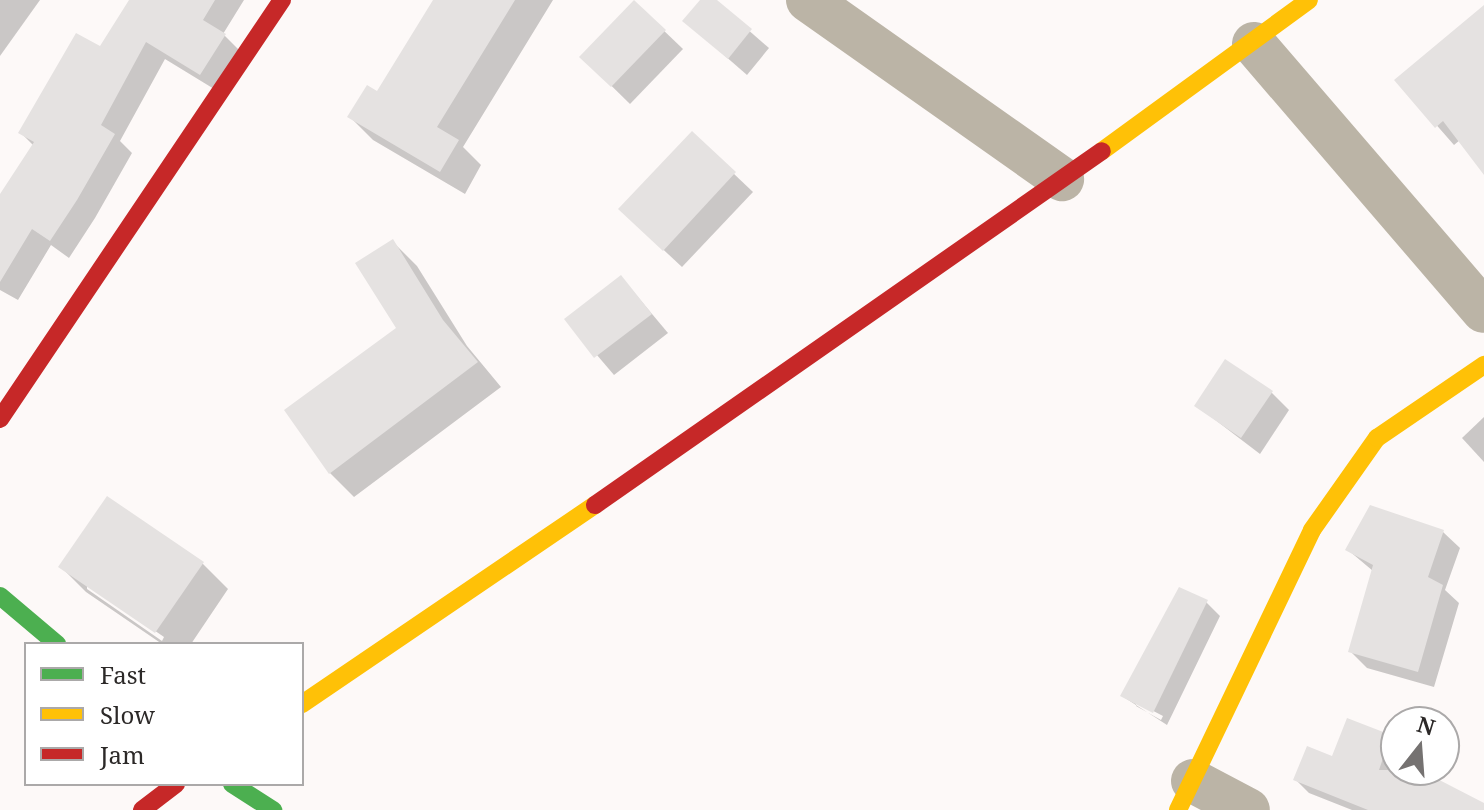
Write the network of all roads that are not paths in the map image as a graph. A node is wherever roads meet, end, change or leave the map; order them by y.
1 (282, 0) edge
2 (808, 0) edge
3 (1309, 0) edge
4 (1254, 44) junction
5 (1062, 179) junction
6 (1484, 311) edge
7 (1484, 365) edge
8 (0, 419) edge
9 (0, 596) edge
10 (55, 642) edge
11 (304, 703) edge
12 (173, 786) edge
13 (235, 786) edge
14 (1186, 796) edge
15 (142, 810) edge
16 (273, 810) edge
17 (1248, 810) edge

1 - 8 street
2 - 5 street
3 - 4 street
4 - 5 street
4 - 6 street
5 - 11 street
7 - 14 street
9 - 10 street
12 - 15 street
13 - 16 street
14 - 17 street

